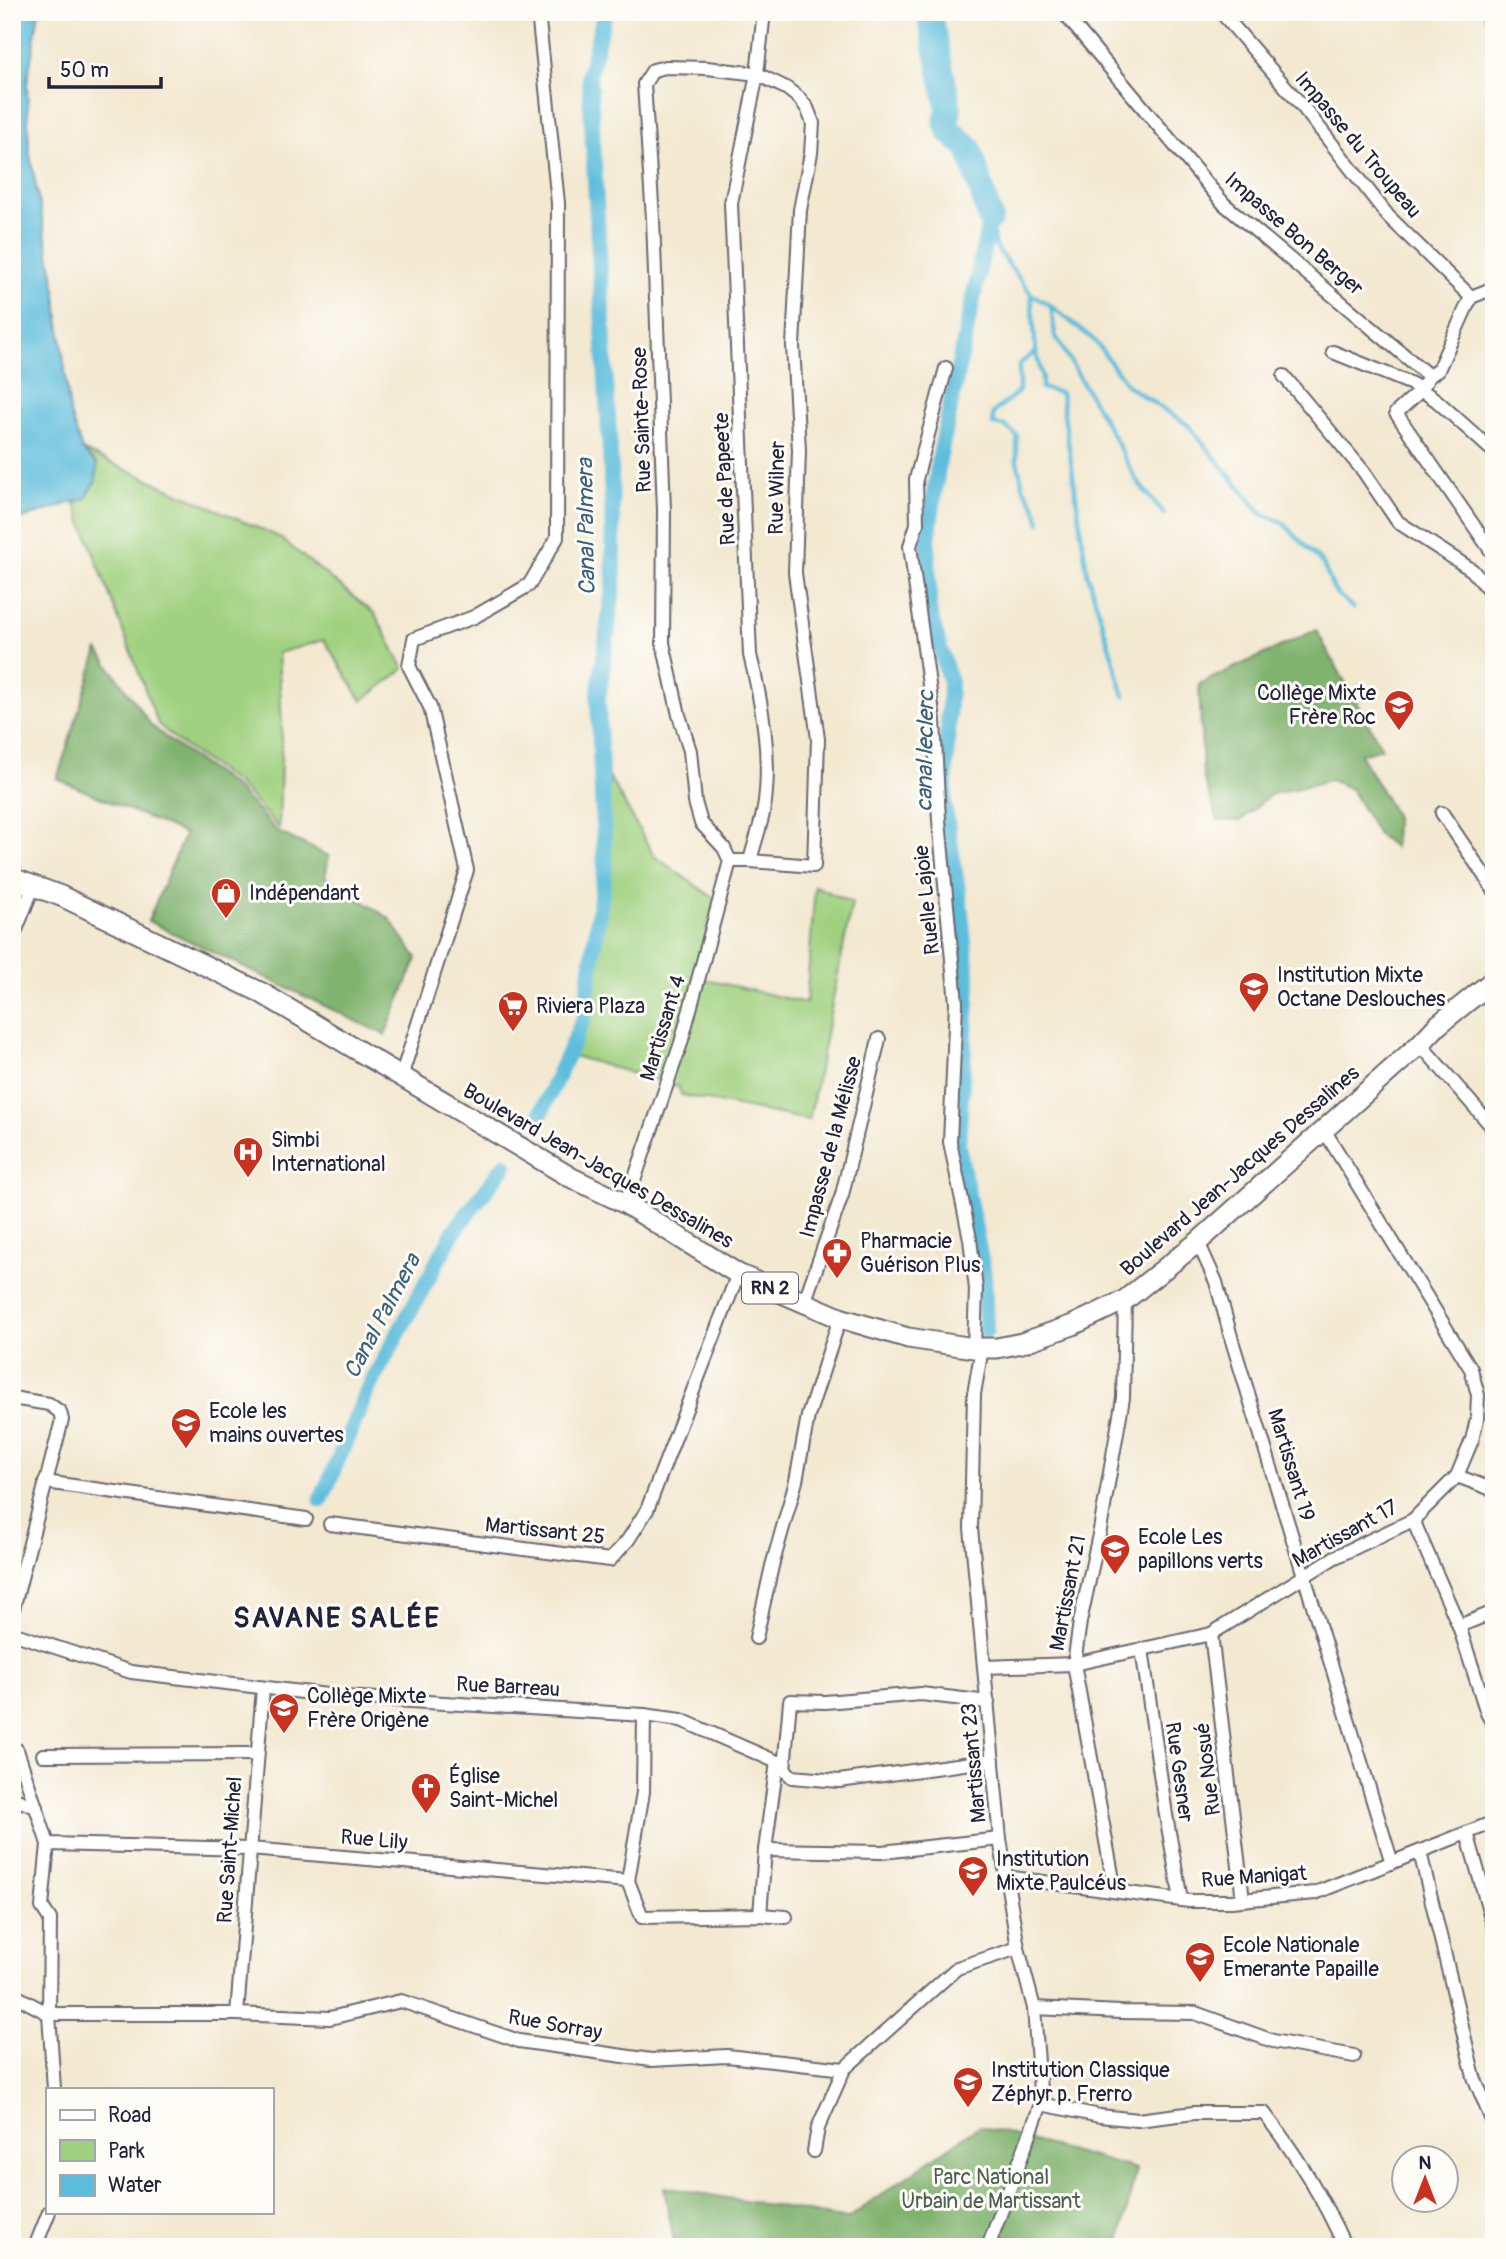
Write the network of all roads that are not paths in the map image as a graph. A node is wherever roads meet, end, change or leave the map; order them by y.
1 (538, 12) edge
2 (764, 12) edge
3 (1063, 12) edge
4 (1221, 12) edge
5 (1487, 12) edge
6 (1494, 44) edge
7 (757, 74) junction
8 (1494, 288) edge
9 (1471, 297) junction
10 (1333, 352) dead end
11 (946, 368) dead end
12 (1284, 376) dead end
13 (1429, 376) junction
14 (1421, 390) junction
15 (1494, 452) edge
16 (1494, 555) edge
17 (1494, 596) edge
18 (1442, 813) dead end
19 (730, 861) junction
20 (750, 861) junction
21 (12, 878) edge
22 (33, 887) junction
23 (1494, 890) edge
24 (12, 940) edge
25 (1494, 980) edge
26 (879, 1040) dead end
27 (1420, 1044) junction
28 (401, 1077) junction
29 (1494, 1129) edge
30 (1324, 1130) junction
31 (626, 1204) junction
32 (1198, 1242) junction
33 (738, 1274) junction
34 (1125, 1300) junction
35 (804, 1303) junction
36 (840, 1318) junction
37 (978, 1348) junction
38 (12, 1398) edge
39 (1457, 1476) junction
40 (45, 1482) junction
41 (1494, 1490) edge
42 (306, 1519) dead end
43 (1413, 1520) junction
44 (330, 1524) dead end
45 (1305, 1577) junction
46 (1494, 1612) edge
47 (12, 1613) edge
48 (1459, 1626) junction
49 (12, 1633) edge
50 (1211, 1634) junction
51 (756, 1638) dead end
52 (1142, 1649) junction
53 (1074, 1664) junction
54 (985, 1667) junction
55 (263, 1688) junction
56 (988, 1702) junction
57 (644, 1715) junction
58 (1494, 1726) edge
59 (17, 1750) dead end
60 (257, 1754) junction
61 (43, 1755) dead end
62 (993, 1760) junction
63 (781, 1766) junction
64 (12, 1798) edge
65 (36, 1807) junction
66 (1494, 1822) edge
67 (1467, 1833) junction
68 (1000, 1839) junction
69 (48, 1844) junction
70 (250, 1849) junction
71 (765, 1850) junction
72 (1420, 1852) junction
73 (1392, 1863) junction
74 (1005, 1877) junction
75 (628, 1881) junction
76 (1115, 1891) junction
77 (1181, 1900) junction
78 (1243, 1900) junction
79 (760, 1915) junction
80 (786, 1917) dead end
81 (1494, 1928) edge
82 (1018, 1948) junction
83 (12, 1994) edge
84 (1034, 2008) junction
85 (49, 2014) junction
86 (237, 2014) junction
87 (1354, 2056) dead end
88 (844, 2069) junction
89 (54, 2088) edge
90 (1041, 2104) junction
91 (1493, 2123) edge
92 (814, 2151) dead end
93 (49, 2214) edge
94 (35, 2247) edge
95 (988, 2247) edge
96 (1345, 2247) edge

1 - 28 street
2 - 7 street, Rue de Papeete
3 - 13 street, Impasse Bon Berger
4 - 9 street, Impasse du Troupeau
5 - 6 street
7 - 19 street, Rue Sainte-Rose
7 - 20 street, Rue de Papeete
7 - 20 street, Rue Wilner
8 - 9 street
9 - 13 street
10 - 14 street
11 - 37 street, Ruelle Lajoie
12 - 17 street
13 - 14 street
14 - 15 street
14 - 16 street
18 - 23 street
19 - 20 street
19 - 31 street, Martissant 4
21 - 22 main road, Boulevard Jean-Jacques Dessalines / RN 2
22 - 24 street
22 - 28 main road, Boulevard Jean-Jacques Dessalines / RN 2
25 - 27 main road, Boulevard Jean-Jacques Dessalines / RN 2
26 - 35 street, Impasse de la Mélisse
27 - 29 street
27 - 30 main road, Boulevard Jean-Jacques Dessalines / RN 2
28 - 31 main road, Boulevard Jean-Jacques Dessalines / RN 2
30 - 32 main road, Boulevard Jean-Jacques Dessalines / RN 2
30 - 39 street, Martissant 17
31 - 33 main road, Boulevard Jean-Jacques Dessalines / RN 2
32 - 34 main road, Boulevard Jean-Jacques Dessalines / RN 2
32 - 45 street, Martissant 19
33 - 35 main road, Boulevard Jean-Jacques Dessalines / RN 2
33 - 44 street, Martissant 25
34 - 37 main road, Boulevard Jean-Jacques Dessalines / RN 2
34 - 53 street, Martissant 21
35 - 36 main road, Boulevard Jean-Jacques Dessalines / RN 2
36 - 37 main road, Boulevard Jean-Jacques Dessalines / RN 2
36 - 51 street
37 - 54 street, Martissant 23
38 - 40 street
39 - 41 street
39 - 43 street, Martissant 17
40 - 42 street
40 - 47 street
43 - 45 street, Martissant 17
43 - 48 street
45 - 50 street, Martissant 17
45 - 73 street, Martissant 19
46 - 48 street
48 - 58 street
49 - 55 street, Rue Barreau
50 - 52 street, Martissant 17
50 - 78 street, Rue Nosué
52 - 53 street, Martissant 17
52 - 77 street, Rue Gesner
53 - 54 street, Martissant 17
53 - 76 street, Martissant 21
54 - 56 street, Martissant 23
55 - 57 street, Rue Barreau
55 - 60 street, Rue Saint-Michel
56 - 62 street, Martissant 23
56 - 63 street
57 - 63 street, Rue Barreau
57 - 75 street
59 - 65 street
60 - 61 street
60 - 70 street, Rue Saint-Michel
62 - 63 street, Rue Barreau
62 - 68 street, Martissant 23
63 - 71 street
64 - 65 street
65 - 69 street
66 - 67 street, Rue Manigat
67 - 72 street, Rue Manigat
67 - 81 street
68 - 71 street
68 - 74 street, Martissant 23
69 - 70 street, Rue Lily
69 - 85 street
70 - 75 street, Rue Lily
70 - 86 street, Rue Saint-Michel
71 - 79 street
72 - 73 street, Rue Manigat
72 - 91 street
73 - 78 street, Rue Manigat
74 - 76 street, Rue Manigat
74 - 82 street, Martissant 23
75 - 79 street
76 - 77 street, Rue Manigat
77 - 78 street, Rue Manigat
79 - 80 street
82 - 84 street, Martissant 23
82 - 88 street
83 - 85 street, Rue Sorray
84 - 87 street
84 - 90 street, Martissant 23
85 - 86 street, Rue Sorray
85 - 89 street
86 - 88 street, Rue Sorray
88 - 92 street
90 - 95 street, Martissant 23
90 - 96 street
93 - 94 street

